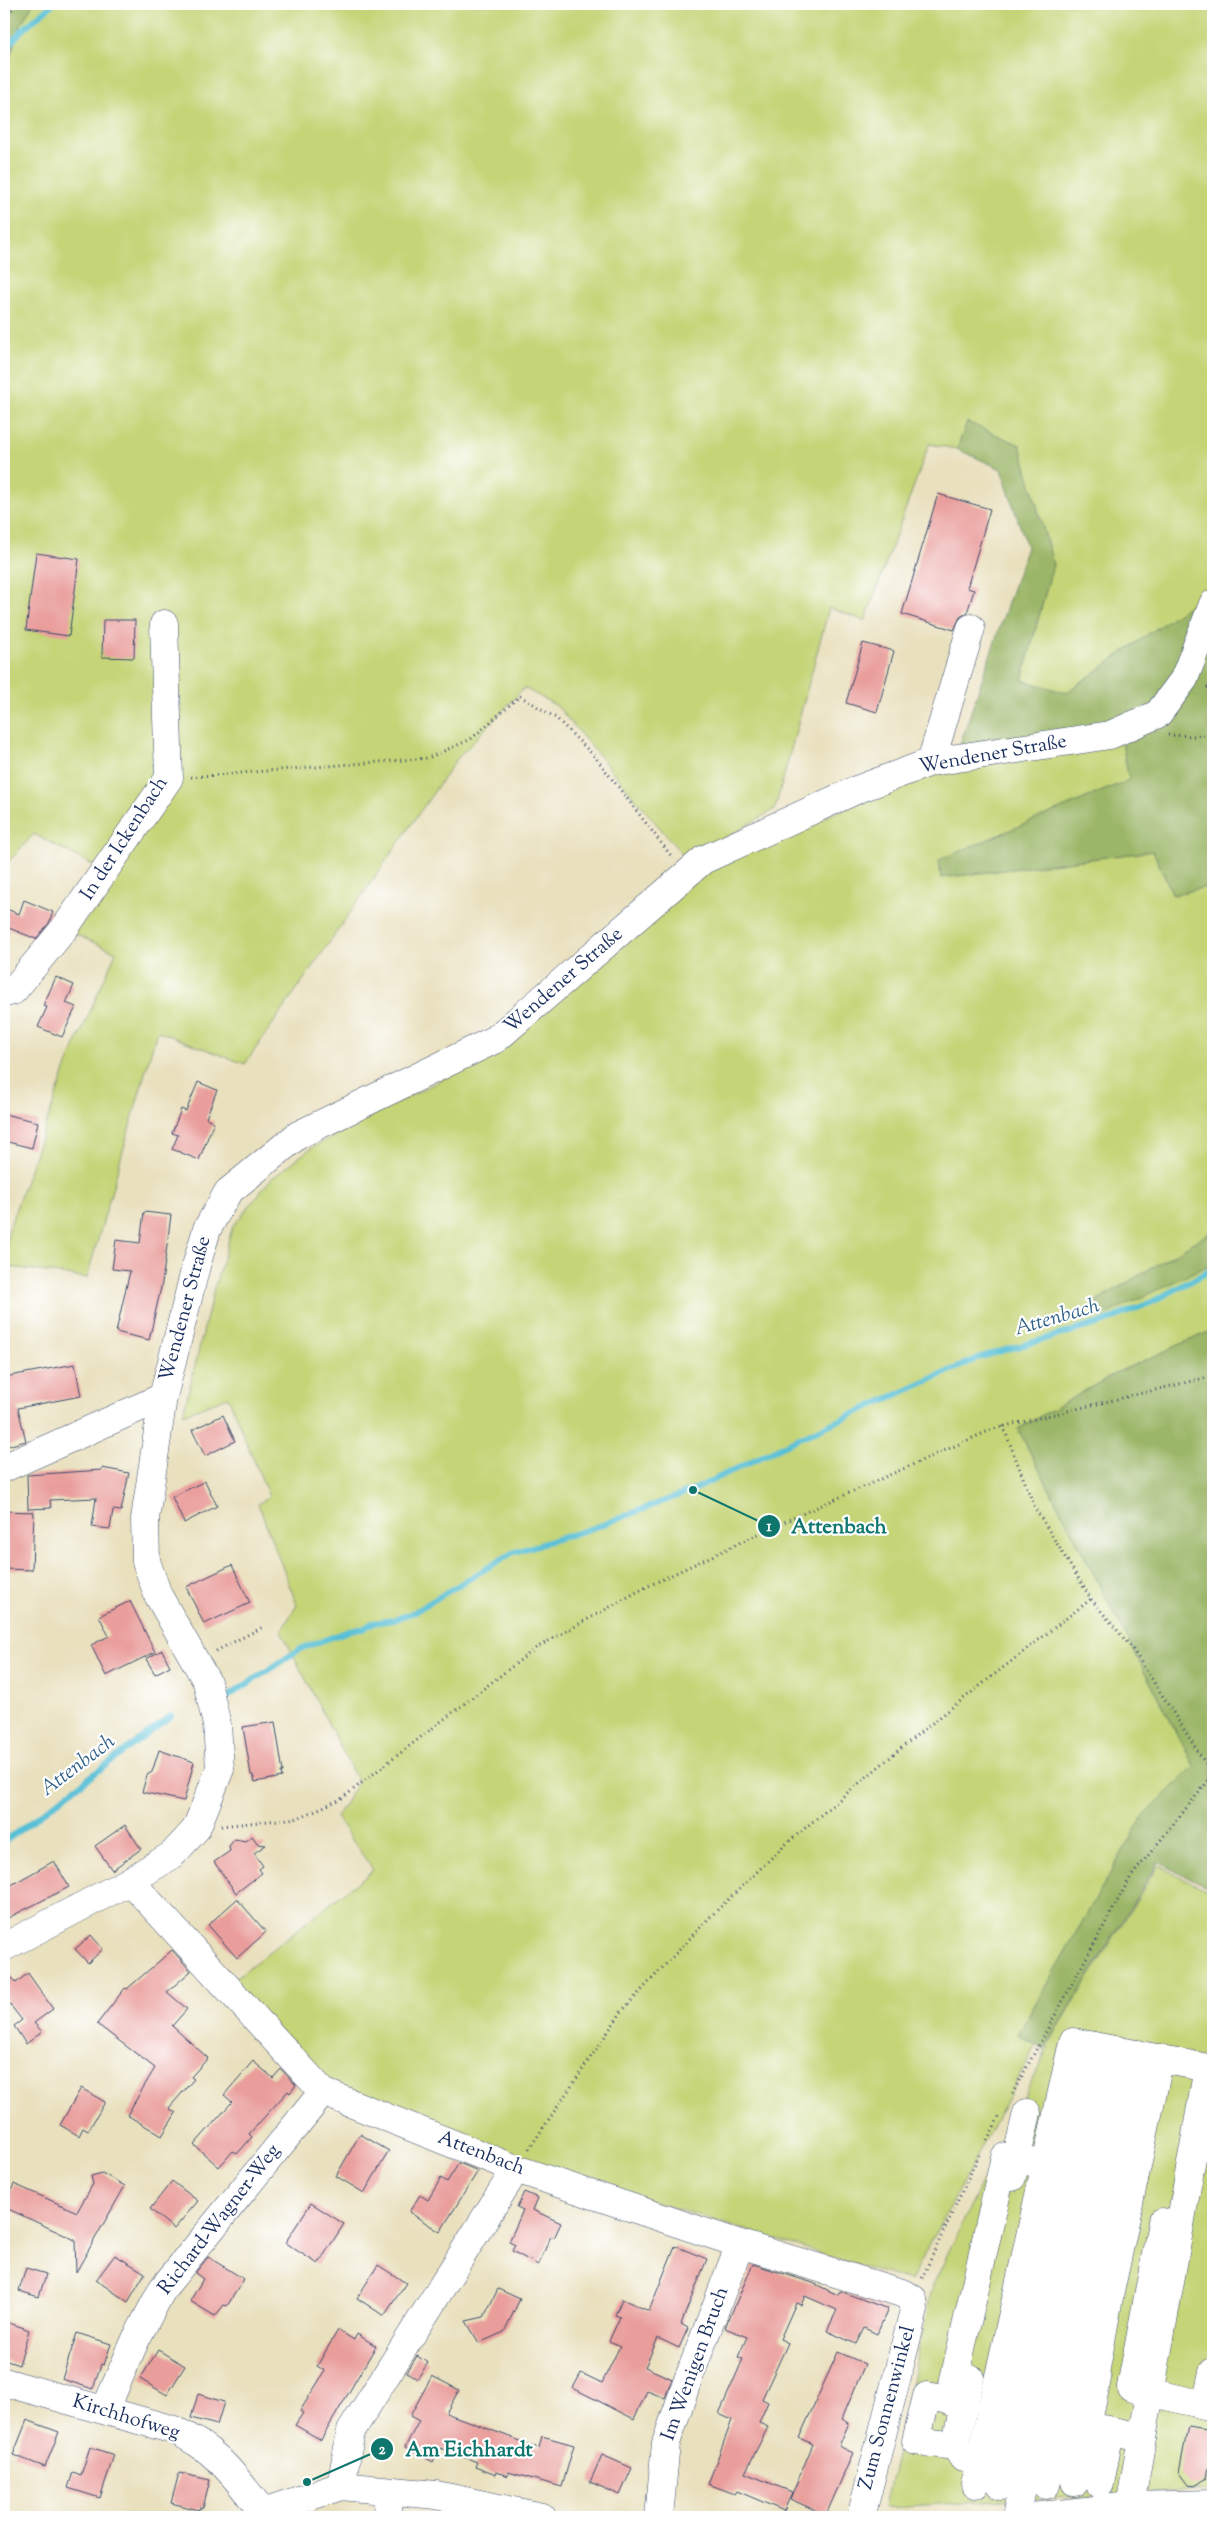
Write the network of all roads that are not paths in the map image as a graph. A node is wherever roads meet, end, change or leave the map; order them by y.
1 (1213, 604) edge
2 (164, 624) dead end
3 (972, 628) dead end
4 (931, 762) junction
5 (4, 993) edge
6 (163, 1397) junction
7 (4, 1468) edge
8 (130, 1881) junction
9 (4, 1947) edge
10 (1111, 2049) junction
11 (1205, 2067) edge
12 (323, 2092) junction
13 (1027, 2113) dead end
14 (516, 2169) junction
15 (1069, 2169) junction
16 (983, 2205) dead end
17 (740, 2244) junction
18 (1065, 2284) junction
19 (912, 2299) joint
20 (1213, 2372) edge
21 (1098, 2380) junction
22 (4, 2382) edge
23 (1210, 2406) edge
24 (105, 2410) junction
25 (1032, 2416) junction
26 (1142, 2437) junction
27 (977, 2470) junction
28 (341, 2486) junction
29 (387, 2504) edge
30 (1213, 2504) edge
31 (1130, 2506) junction
32 (262, 2514) edge
33 (542, 2517) edge
34 (659, 2517) edge
35 (861, 2517) edge
36 (1016, 2517) edge
37 (1032, 2517) edge

1 - 4 street, Wendener Straße
2 - 5 street, In der Ickenbach
3 - 4 street
4 - 6 street, Wendener Straße
6 - 7 street, Wendener Straße
6 - 8 street
8 - 9 street
8 - 12 street, Attenbach
10 - 11 street
10 - 15 street
10 - 15 street
10 - 15 street
11 - 18 street
12 - 14 street, Attenbach
12 - 24 street, Richard-Wagner-Weg
13 - 15 street
14 - 17 street, Attenbach
14 - 28 street
15 - 18 street
15 - 18 street
15 - 18 street
16 - 18 street
17 - 19 street, Attenbach
17 - 34 street, Im Wenigen Bruch
18 - 21 street
18 - 21 street
18 - 21 street
18 - 25 street
18 - 25 street
18 - 25 street
19 - 35 street, Zum Sonnenwinkel
20 - 23 street
21 - 23 street
21 - 25 street
21 - 26 street
22 - 24 street, Kirchhofweg
24 - 32 street, Kirchhofweg
25 - 25 street
25 - 26 street
25 - 27 street
25 - 27 street
25 - 27 street
25 - 36 street
26 - 31 street
28 - 29 street, Kirchhofweg
28 - 32 street, Kirchhofweg
29 - 33 street, Kirchhofweg
30 - 31 street
31 - 37 street

